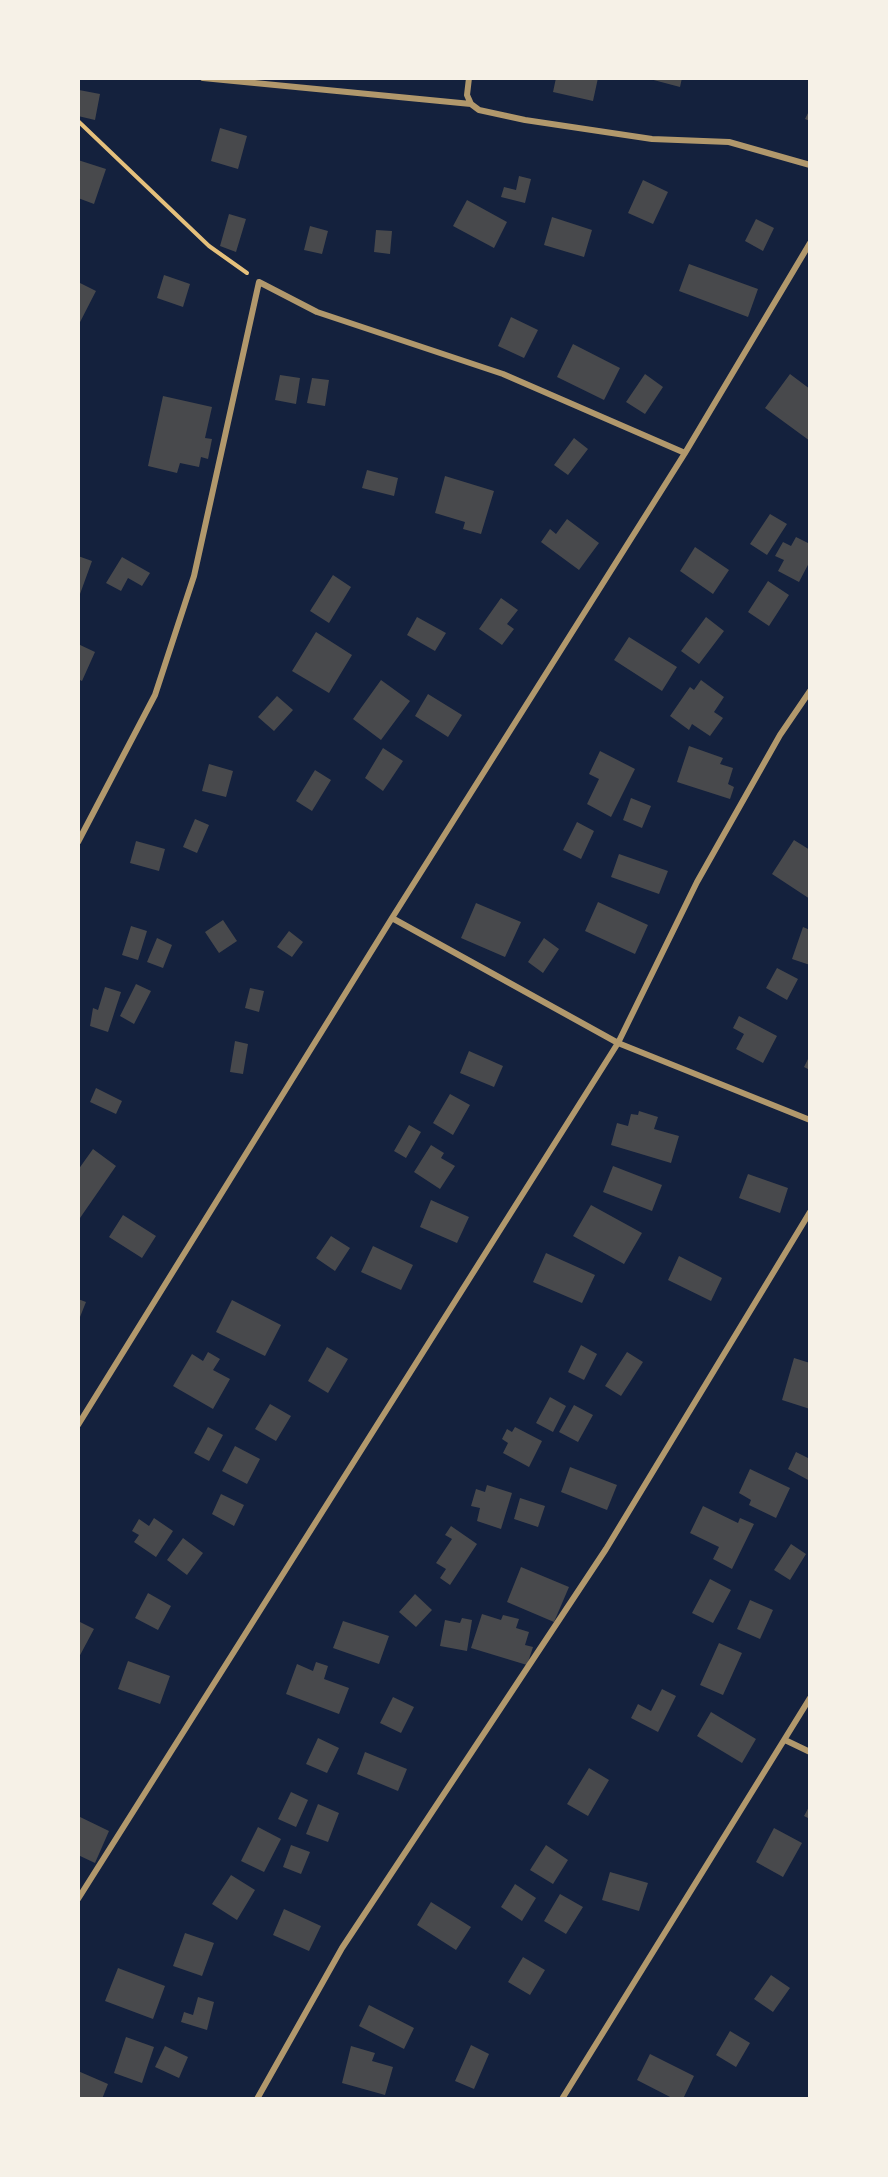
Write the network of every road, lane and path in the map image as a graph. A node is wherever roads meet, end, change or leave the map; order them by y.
1 (203, 78) edge
2 (469, 78) edge
3 (471, 104) junction
4 (78, 121) edge
5 (810, 165) edge
6 (810, 243) edge
7 (259, 282) junction
8 (686, 453) junction
9 (810, 691) edge
10 (78, 842) edge
11 (392, 918) junction
12 (618, 1043) junction
13 (810, 1120) edge
14 (810, 1212) edge
15 (78, 1425) edge
16 (810, 1698) edge
17 (785, 1740) junction
18 (810, 1752) edge
19 (78, 1899) edge
20 (257, 2099) edge
21 (562, 2099) edge

1 - 3 street
2 - 3 street
3 - 5 street
4 - 7 path
6 - 8 street
7 - 8 street
7 - 10 street
8 - 11 street
9 - 12 street
11 - 12 street
11 - 15 street
12 - 13 street
12 - 19 street
14 - 20 street
16 - 17 street
17 - 18 street
17 - 21 street

